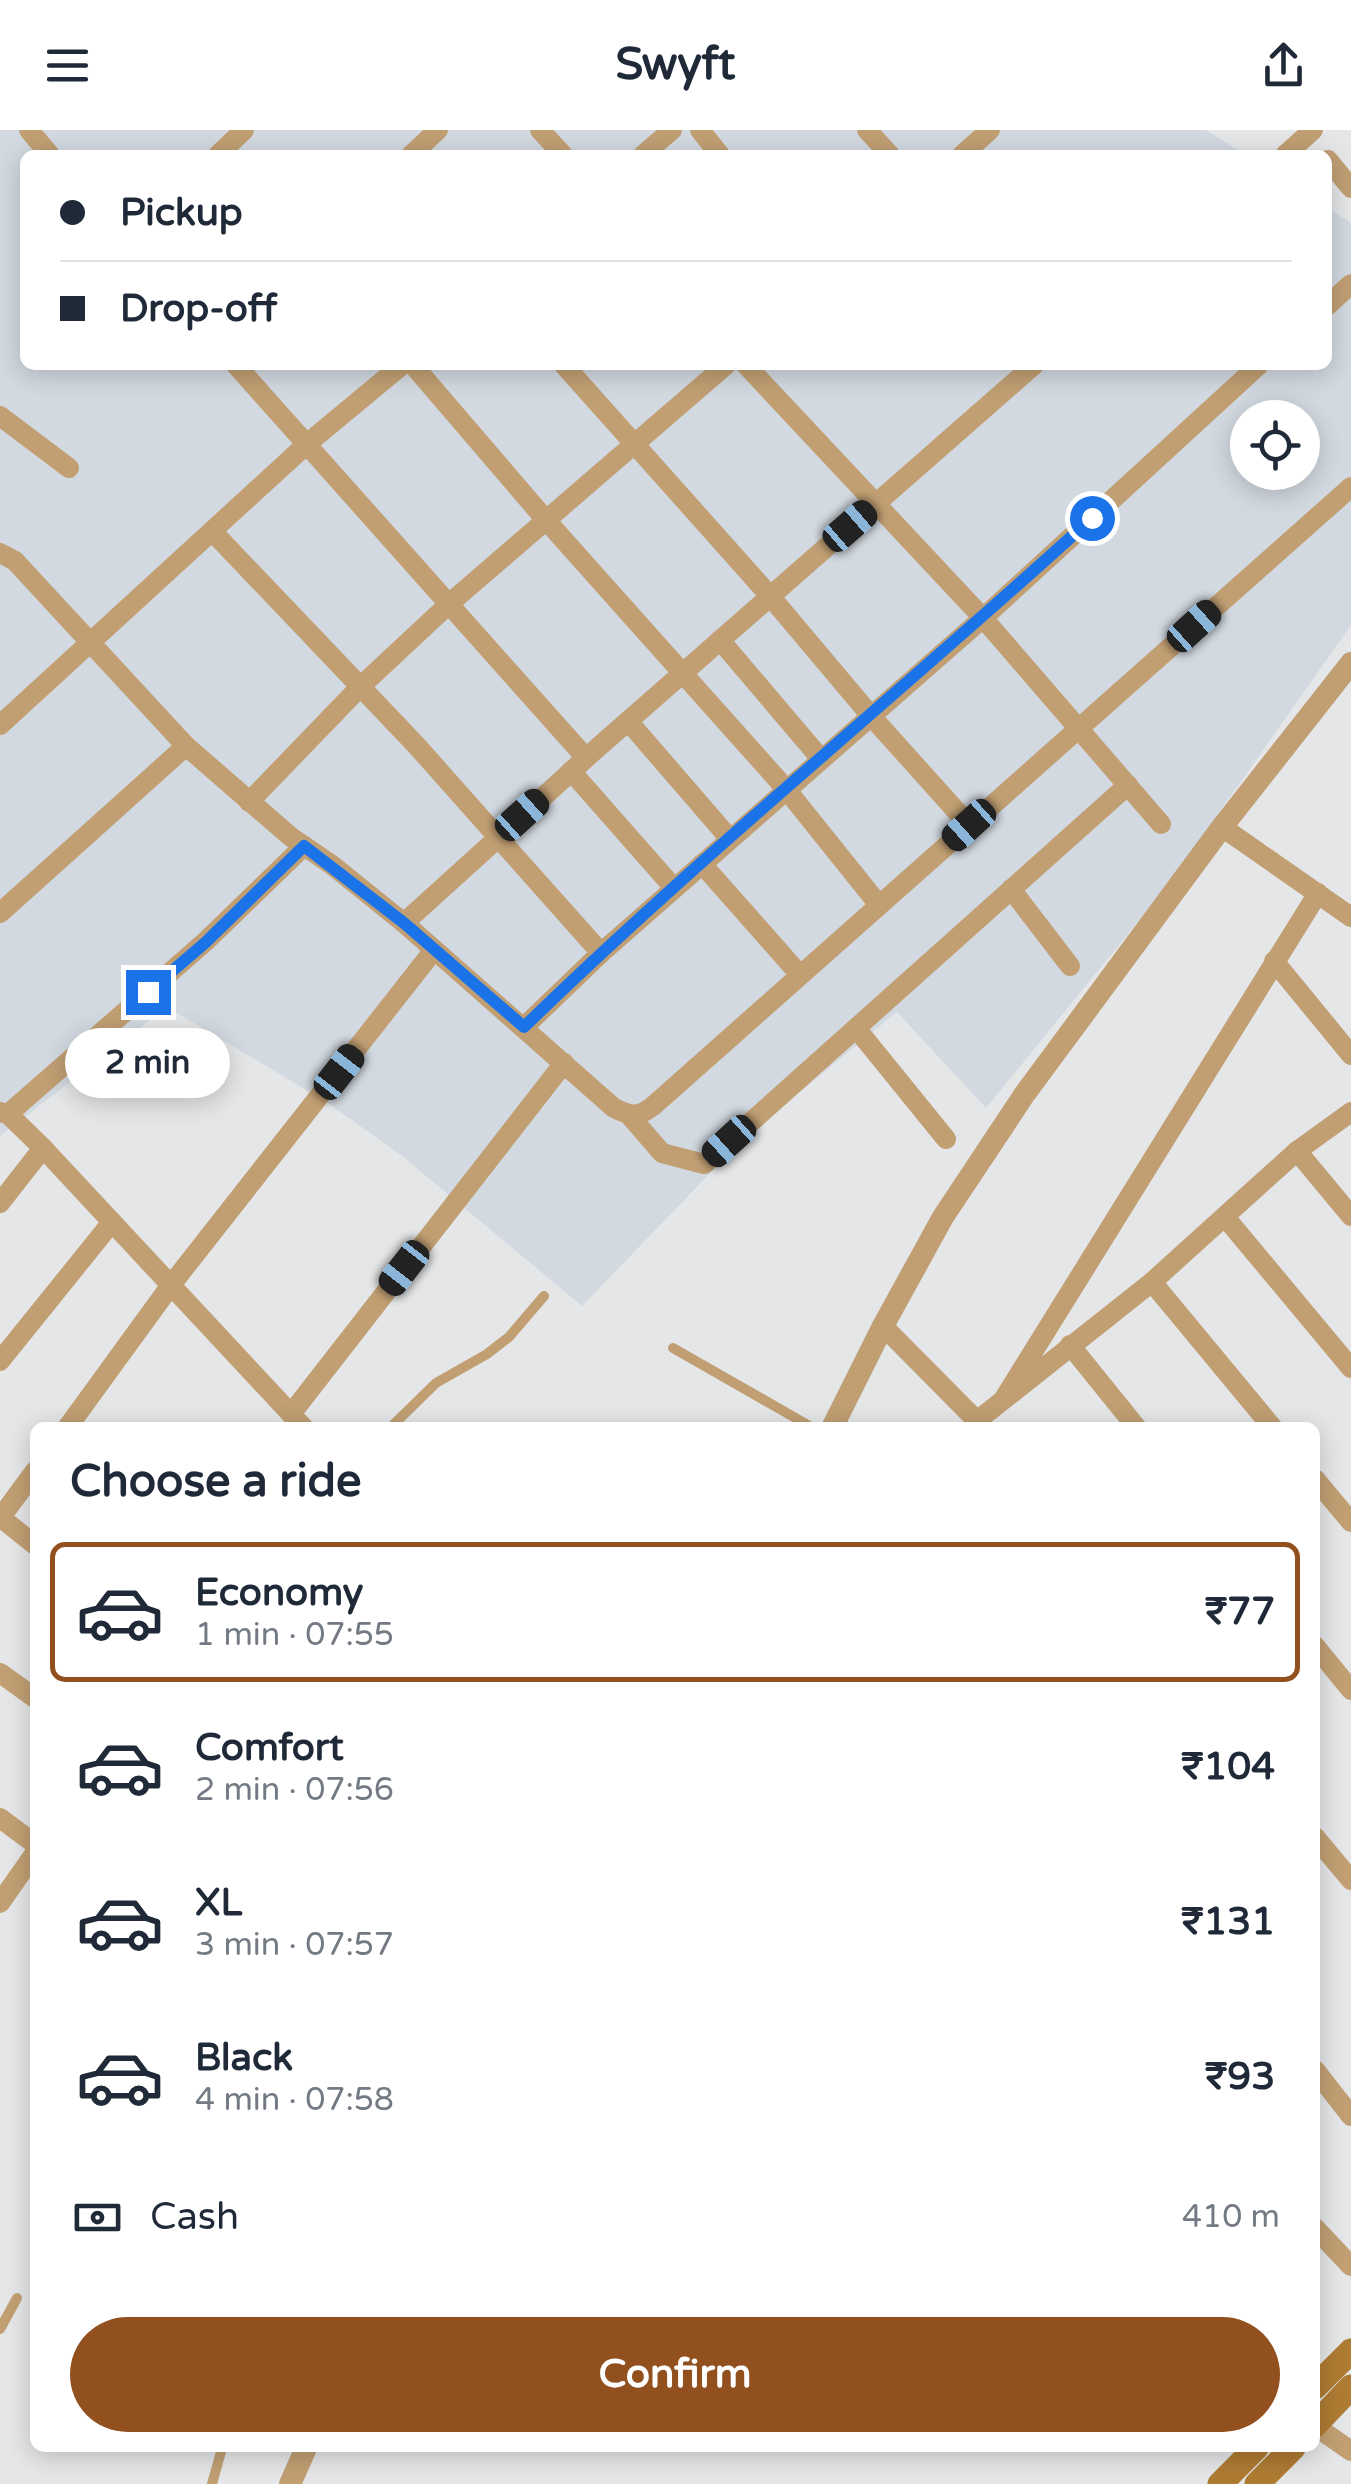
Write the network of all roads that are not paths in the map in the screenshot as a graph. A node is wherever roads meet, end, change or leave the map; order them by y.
1 (29, 130) edge
2 (244, 130) edge
3 (438, 130) edge
4 (540, 130) edge
5 (672, 130) edge
6 (700, 130) edge
7 (867, 130) edge
8 (990, 130) edge
9 (1310, 133) edge
10 (46, 150) edge
11 (223, 150) edge
12 (416, 150) edge
13 (558, 150) edge
14 (649, 150) edge
15 (716, 150) edge
16 (885, 150) edge
17 (968, 150) edge
18 (1291, 150) edge
19 (1332, 166) edge
20 (1351, 188) edge
21 (241, 370) edge
22 (396, 370) edge
23 (417, 370) edge
24 (568, 370) edge
25 (720, 370) edge
26 (751, 370) edge
27 (1028, 370) edge
28 (1251, 370) edge
29 (0, 416) edge
30 (308, 443) junction
31 (633, 444) junction
32 (68, 468) dead end
33 (1351, 488) edge
34 (877, 502) junction
35 (545, 519) junction
36 (212, 530) junction
37 (0, 553) edge
38 (770, 596) junction
39 (450, 602) junction
40 (983, 618) junction
41 (720, 640) junction
42 (90, 643) junction
43 (1351, 662) edge
44 (683, 672) junction
45 (360, 687) junction
46 (870, 716) junction
47 (628, 721) junction
48 (0, 725) edge
49 (1078, 728) junction
50 (186, 746) junction
51 (821, 758) junction
52 (579, 764) junction
53 (1128, 785) junction
54 (786, 788) junction
55 (249, 802) junction
56 (1162, 824) dead end
57 (969, 825) junction
58 (1222, 828) junction
59 (498, 837) junction
60 (730, 839) junction
61 (304, 846) junction
62 (702, 864) junction
63 (674, 888) junction
64 (1011, 889) junction
65 (1318, 893) junction
66 (879, 905) junction
67 (0, 913) edge
68 (1351, 917) edge
69 (404, 923) junction
70 (434, 950) junction
71 (601, 952) junction
72 (1274, 961) junction
73 (1070, 966) dead end
74 (800, 975) junction
75 (524, 1027) junction
76 (856, 1028) junction
77 (1351, 1055) edge
78 (564, 1063) junction
79 (1351, 1112) edge
80 (4, 1114) edge
81 (630, 1116) junction
82 (946, 1138) dead end
83 (43, 1148) junction
84 (1297, 1151) junction
85 (0, 1204) edge
86 (1225, 1216) junction
87 (1351, 1216) edge
88 (112, 1222) junction
89 (1152, 1282) junction
90 (171, 1285) junction
91 (544, 1296) dead end
92 (883, 1326) junction
93 (1070, 1345) junction
94 (674, 1348) dead end
95 (0, 1360) edge
96 (1351, 1368) edge
97 (1005, 1397) junction
98 (297, 1421) edge
99 (71, 1422) edge
100 (396, 1422) edge
101 (804, 1422) edge
102 (835, 1422) edge
103 (979, 1422) edge
104 (983, 1422) edge
105 (1132, 1422) edge
106 (1268, 1422) edge
107 (30, 1478) edge
108 (1320, 1485) edge
109 (0, 1517) edge
110 (1351, 1522) edge
111 (30, 1540) edge
112 (1320, 1652) edge
113 (0, 1673) edge
114 (1351, 1690) edge
115 (30, 1694) edge
116 (0, 1818) edge
117 (30, 1840) edge
118 (1320, 1843) edge
119 (30, 1860) edge
120 (1351, 1880) edge
121 (0, 1903) edge
122 (1320, 2076) edge
123 (1351, 2116) edge
124 (1320, 2233) edge
125 (1351, 2266) edge
126 (17, 2298) dead end
127 (0, 2330) edge
128 (1351, 2350) edge
129 (1320, 2383) edge
130 (1351, 2387) edge
131 (1320, 2420) edge
132 (1320, 2429) edge
133 (1351, 2451) edge
134 (221, 2452) edge
135 (304, 2452) edge
136 (1252, 2452) edge
137 (1289, 2452) edge
138 (212, 2484) edge
139 (290, 2484) edge
140 (1220, 2484) edge
141 (1258, 2484) edge

1 - 10 street
2 - 11 street
3 - 12 street
4 - 13 street
5 - 14 street
6 - 15 street
7 - 16 street
8 - 17 street
9 - 18 street
19 - 20 street
21 - 30 street
22 - 30 street
23 - 35 street
24 - 31 street
25 - 31 street
26 - 34 street
27 - 34 street
28 - 40 street
29 - 32 street
30 - 36 street
30 - 39 street
31 - 35 street
31 - 38 street
33 - 49 street
34 - 38 street
34 - 40 street
35 - 39 street
35 - 44 street
36 - 42 street
36 - 45 street
37 - 42 street
38 - 41 street
38 - 46 street
39 - 45 street
39 - 52 street
40 - 46 street
40 - 49 street
41 - 44 street
41 - 51 street
42 - 48 street
42 - 50 street
43 - 58 street
44 - 47 street
44 - 54 street
45 - 55 street
45 - 59 street
46 - 51 street
46 - 57 street
47 - 52 street
47 - 60 street
49 - 53 street
49 - 57 street
50 - 55 street
50 - 67 street
51 - 54 street
52 - 59 street
52 - 63 street
53 - 56 street
53 - 64 street
54 - 60 street
54 - 66 street
55 - 61 street
57 - 66 street
58 - 65 street
58 - 92 street
59 - 69 street
59 - 71 street
60 - 62 street
61 - 69 street
61 - 80 street
62 - 63 street
62 - 74 street
63 - 71 street
64 - 73 street
64 - 76 street
65 - 68 street
65 - 72 street
66 - 74 street
69 - 70 street
70 - 75 street
70 - 90 street
71 - 75 street
72 - 77 street
72 - 97 street
74 - 81 street
75 - 78 street
76 - 81 street
76 - 82 street
78 - 81 street
78 - 98 street
79 - 84 street
80 - 83 street
83 - 85 street
83 - 88 street
84 - 86 street
84 - 87 street
86 - 89 street
86 - 96 street
88 - 90 street
88 - 95 street
89 - 93 street
89 - 106 street
90 - 98 street
90 - 99 street
91 - 100 lane
92 - 102 street
92 - 103 street
93 - 97 street
93 - 105 street
94 - 101 lane
97 - 104 street
107 - 109 street
108 - 110 street
109 - 111 street
112 - 114 street
113 - 115 street
116 - 117 street
118 - 120 street
119 - 121 street
122 - 123 street
124 - 125 street
126 - 127 lane
128 - 129 main road
130 - 131 main road
132 - 133 street
134 - 138 lane
135 - 139 street
136 - 140 main road
137 - 141 main road

